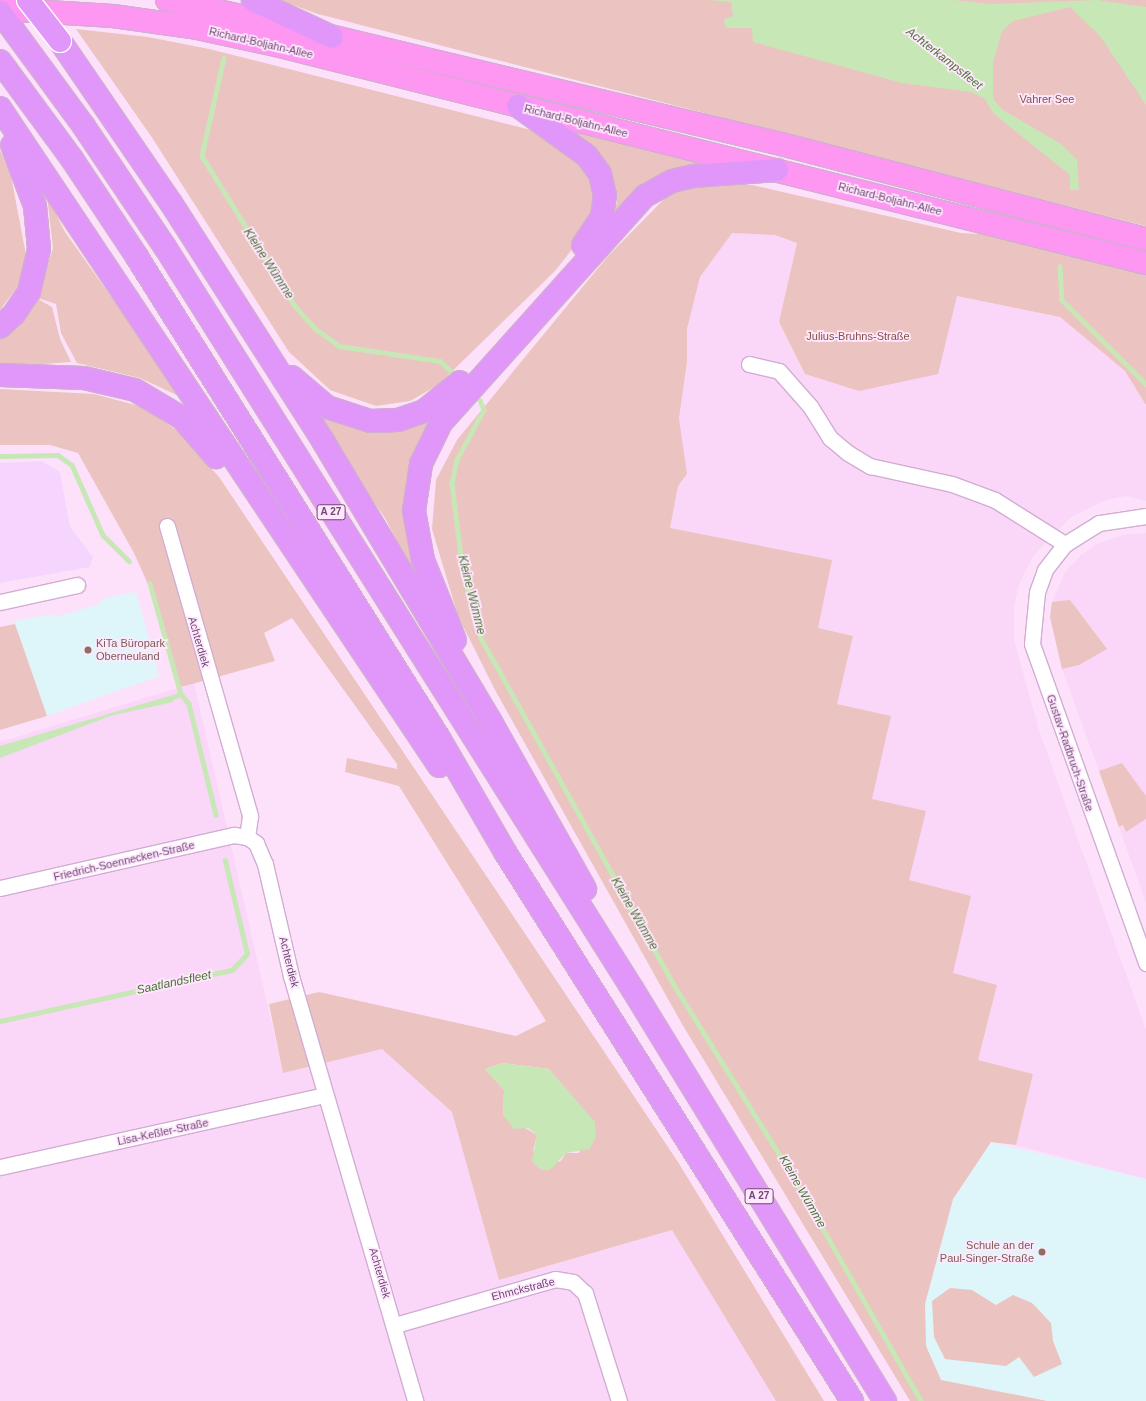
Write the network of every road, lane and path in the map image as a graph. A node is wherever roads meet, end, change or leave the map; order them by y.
1 (28, 0) edge
2 (167, 0) edge
3 (253, 0) edge
4 (0, 11) edge
5 (332, 37) junction
6 (0, 60) edge
7 (518, 106) junction
8 (0, 108) edge
9 (0, 118) edge
10 (777, 170) junction
11 (1146, 239) edge
12 (1146, 263) edge
13 (0, 327) edge
14 (270, 357) junction
15 (749, 364) dead end
16 (0, 375) edge
17 (1146, 516) edge
18 (167, 526) dead end
19 (1065, 544) junction
20 (288, 545) junction
21 (77, 585) dead end
22 (0, 602) edge
23 (492, 722) junction
24 (247, 836) junction
25 (504, 852) junction
26 (0, 888) edge
27 (1146, 963) edge
28 (633, 990) junction
29 (325, 1095) junction
30 (0, 1167) edge
31 (395, 1325) junction
32 (415, 1401) edge
33 (619, 1401) edge
34 (852, 1401) edge
35 (885, 1401) edge

1 - 14 highway, bridge
2 - 5 main road, Richard-Boljahn-Allee
3 - 5 highway
4 - 7 main road, Richard-Boljahn-Allee
4 - 28 highway, A 27
5 - 11 main road, Richard-Boljahn-Allee
6 - 25 highway, A 27
7 - 10 main road, Richard-Boljahn-Allee
7 - 14 highway
8 - 20 highway
9 - 13 highway
10 - 12 main road, Richard-Boljahn-Allee
10 - 23 highway
14 - 23 highway
15 - 19 street
16 - 20 highway
17 - 19 street
18 - 24 street, Achterdiek
19 - 27 street, Gustav-Radbruch-Straße
20 - 25 highway
21 - 22 street
23 - 28 highway
24 - 26 street, Friedrich-Soennecken-Straße
24 - 29 street, Achterdiek
25 - 34 highway, A 27
28 - 35 highway, A 27
29 - 30 street, Lisa-Keßler-Straße
29 - 31 street, Achterdiek
31 - 32 street, Achterdiek
31 - 33 street, Ehmckstraße

